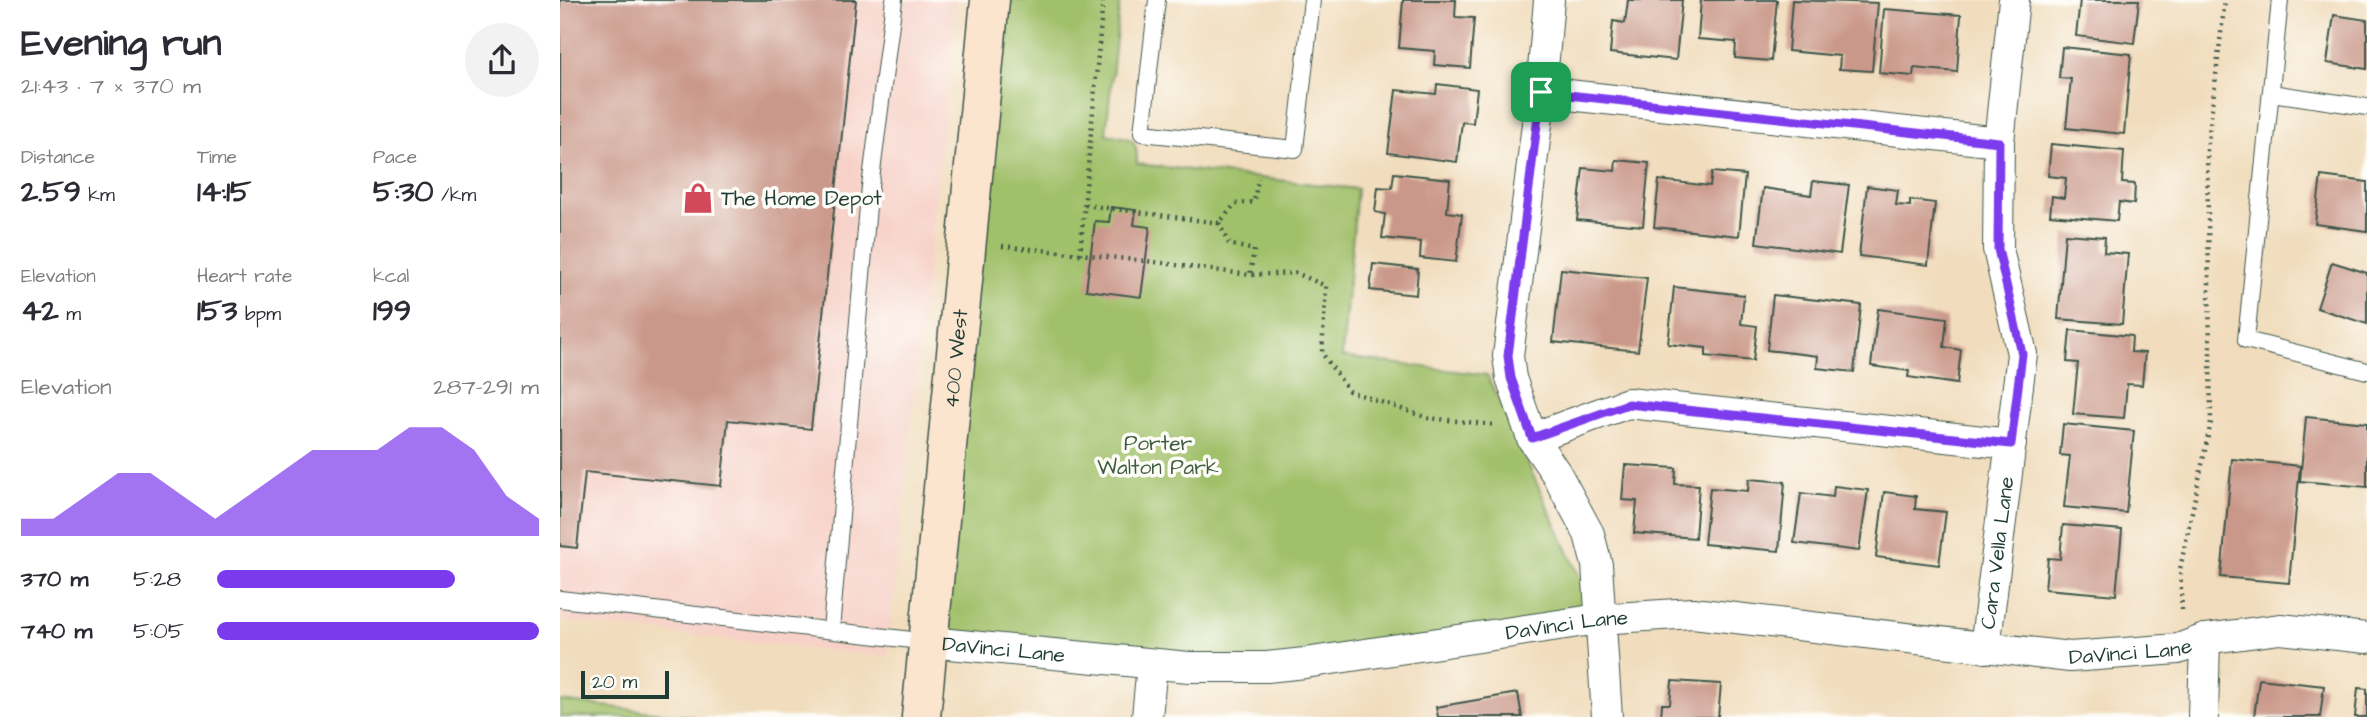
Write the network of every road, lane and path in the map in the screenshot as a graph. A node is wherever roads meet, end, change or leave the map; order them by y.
1 (894, 0) edge
2 (990, 0) edge
3 (1103, 0) edge
4 (1157, 0) edge
5 (1312, 0) edge
6 (1549, 0) edge
7 (2014, 0) edge
8 (2225, 0) edge
9 (2280, 0) edge
10 (1541, 92) junction
11 (2271, 93) junction
12 (2367, 107) edge
13 (1999, 142) junction
14 (1258, 178) dead end
15 (1084, 205) junction
16 (1219, 223) junction
17 (1002, 246) dead end
18 (1080, 254) junction
19 (1250, 275) junction
20 (2367, 371) edge
21 (1497, 425) dead end
22 (1532, 438) junction
23 (2011, 444) junction
24 (560, 599) edge
25 (2182, 610) dead end
26 (1599, 619) junction
27 (831, 630) junction
28 (2367, 638) edge
29 (2205, 639) junction
30 (929, 642) junction
31 (1985, 648) junction
32 (1152, 664) junction
33 (921, 717) edge
34 (1147, 717) edge
35 (1607, 717) edge
36 (2203, 717) edge

1 - 27 lane
2 - 30 main road, 400 West
3 - 15 path
4 - 5 lane
6 - 10 street
7 - 13 street, Cara Vella Lane
8 - 25 path
9 - 11 lane
10 - 13 street
10 - 22 street
11 - 12 lane
11 - 20 lane
13 - 23 street, Cara Vella Lane
14 - 16 path
15 - 16 path
15 - 18 path
16 - 19 path
17 - 18 path
18 - 19 path
19 - 21 path
22 - 23 street
22 - 26 street
23 - 31 street, Cara Vella Lane
24 - 27 lane
26 - 31 street, DaVinci Lane
26 - 32 street, DaVinci Lane
26 - 35 street
27 - 30 lane
28 - 29 street, DaVinci Lane
29 - 31 street, DaVinci Lane
29 - 36 street
30 - 32 street, DaVinci Lane
30 - 33 main road, 400 West
32 - 34 street

